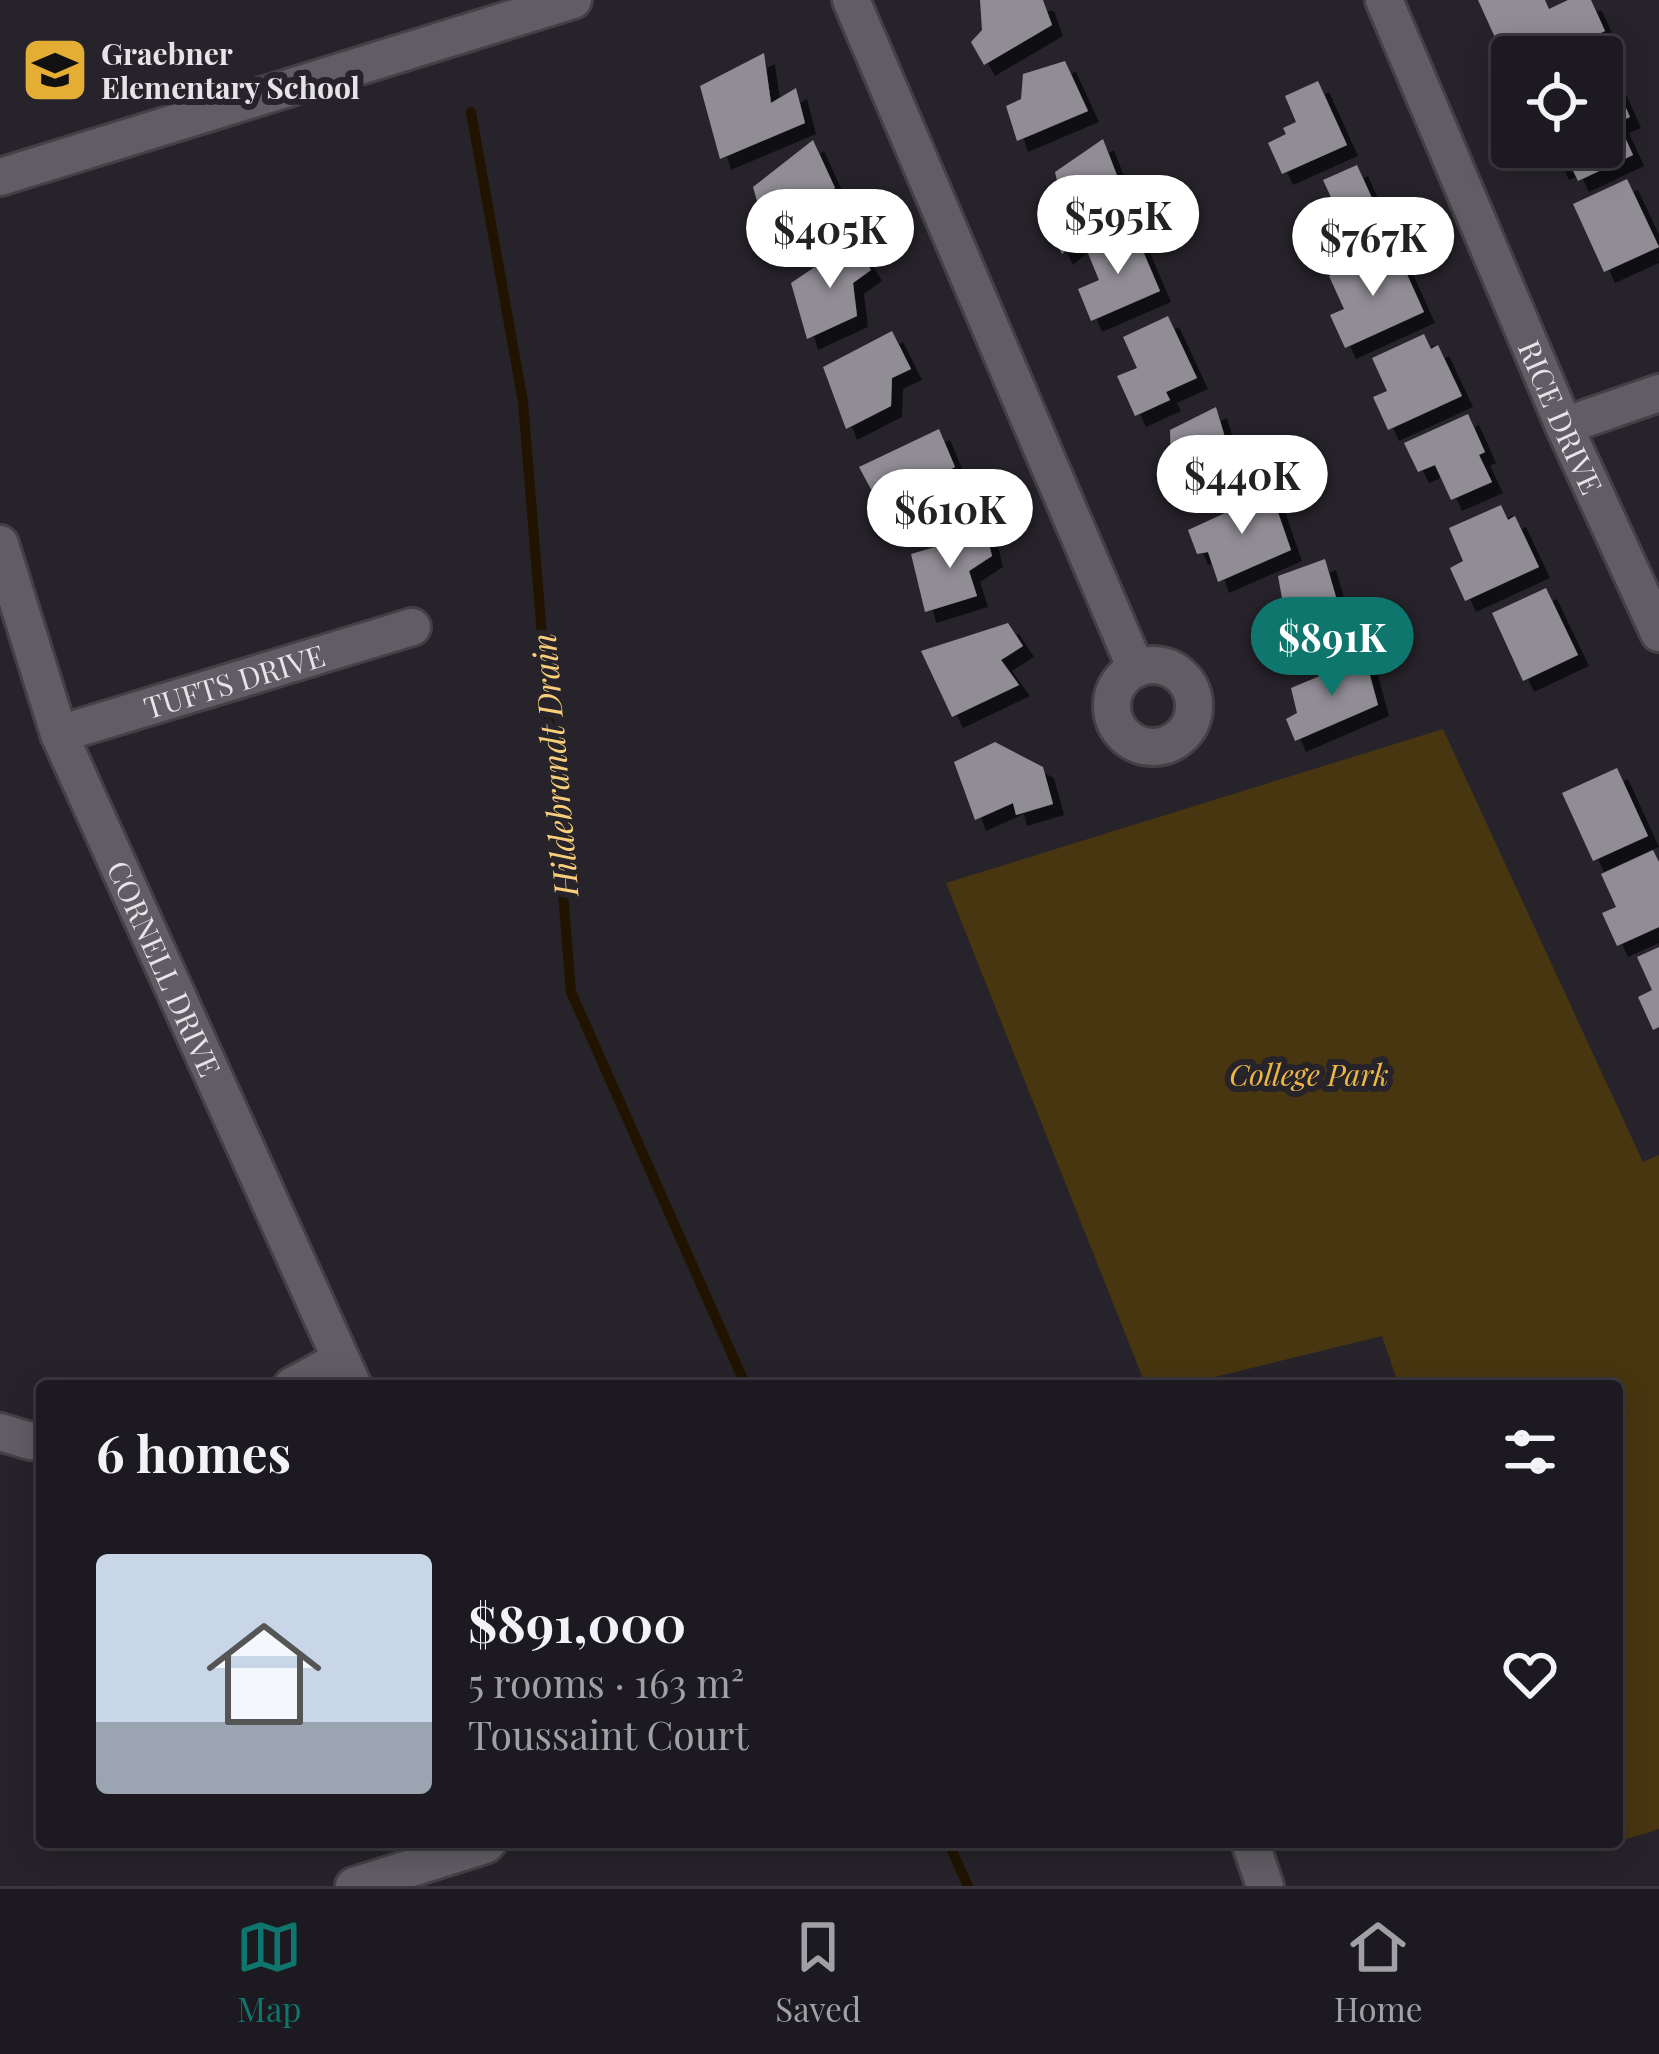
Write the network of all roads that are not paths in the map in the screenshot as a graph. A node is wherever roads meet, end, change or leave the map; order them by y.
1 (573, 0) edge
2 (850, 0) edge
3 (1384, 0) edge
4 (0, 177) edge
5 (1659, 393) edge
6 (1564, 426) junction
7 (0, 544) edge
8 (412, 627) dead end
9 (1659, 633) edge
10 (1136, 669) dead end
11 (59, 734) junction
12 (347, 1373) edge
13 (317, 1380) edge
14 (0, 1432) edge
15 (36, 1442) edge
16 (475, 1848) edge
17 (1252, 1848) edge
18 (354, 1886) edge
19 (1265, 1886) edge

1 - 4 street
2 - 10 street
3 - 6 street, RICE DRIVE
5 - 6 street
6 - 9 street, RICE DRIVE
7 - 11 street, CORNELL DRIVE
8 - 11 street, TUFTS DRIVE
11 - 12 street, CORNELL DRIVE
12 - 13 street
14 - 15 street
16 - 18 street
17 - 19 street

